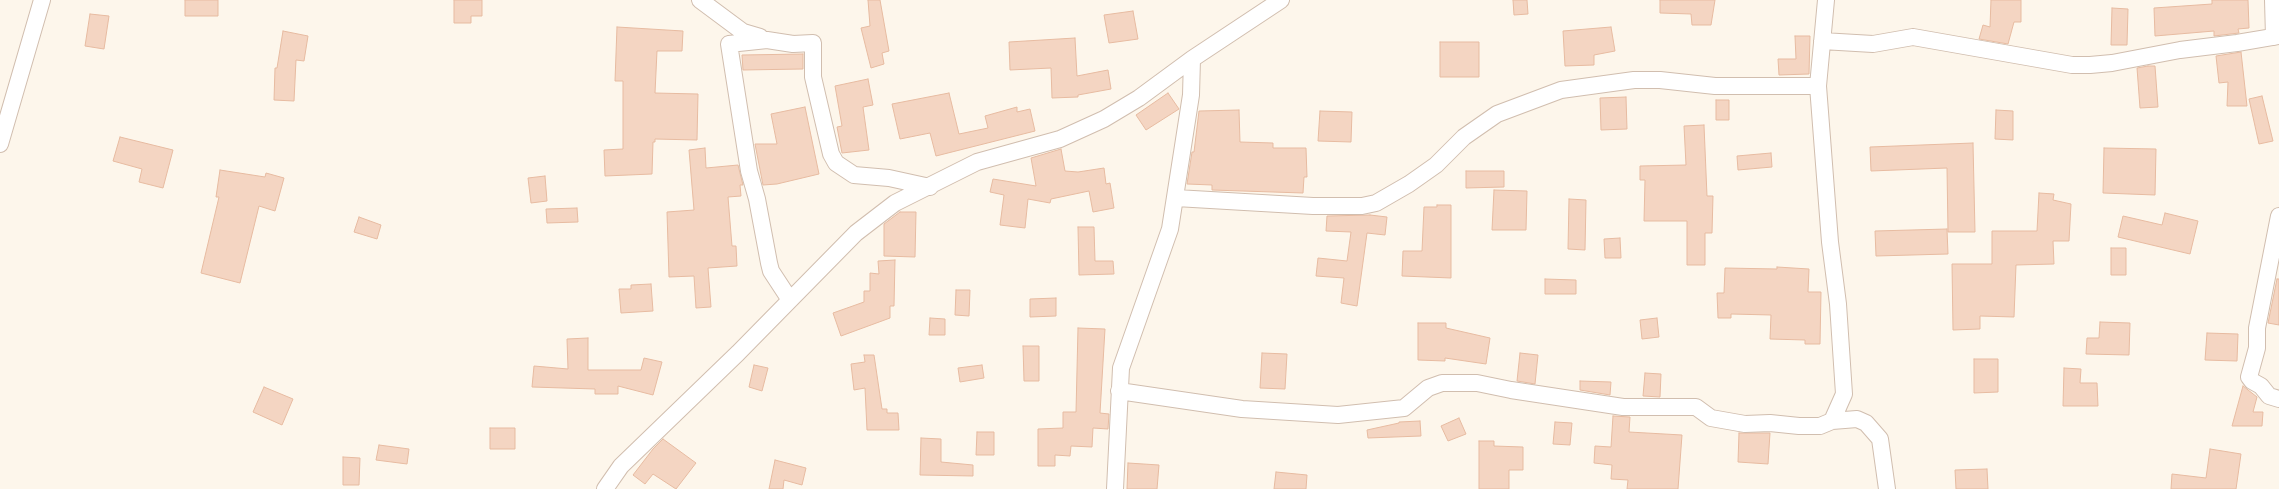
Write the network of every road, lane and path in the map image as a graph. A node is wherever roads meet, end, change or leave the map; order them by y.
1 (42, 0) edge
2 (700, 0) edge
3 (1281, 0) edge
4 (1826, 0) edge
5 (2273, 0) edge
6 (2276, 36) edge
7 (767, 40) junction
8 (1822, 41) junction
9 (1192, 59) junction
10 (1818, 86) junction
11 (0, 144) edge
12 (930, 186) junction
13 (1176, 198) junction
14 (2279, 216) edge
15 (790, 300) junction
16 (2257, 348) junction
17 (2242, 367) dead end
18 (1119, 391) junction
19 (2279, 399) edge
20 (1832, 421) junction
21 (605, 489) edge
22 (1115, 489) edge
23 (1887, 489) edge

1 - 11 street
2 - 7 street
3 - 9 street
4 - 8 street
5 - 6 street
6 - 8 street
7 - 12 street
7 - 15 street
8 - 10 street
9 - 12 street
9 - 13 street
10 - 13 street
10 - 20 street
12 - 15 street
13 - 18 street
14 - 16 street
15 - 21 street
16 - 17 street
16 - 19 street
18 - 20 street
18 - 22 street
20 - 23 street

